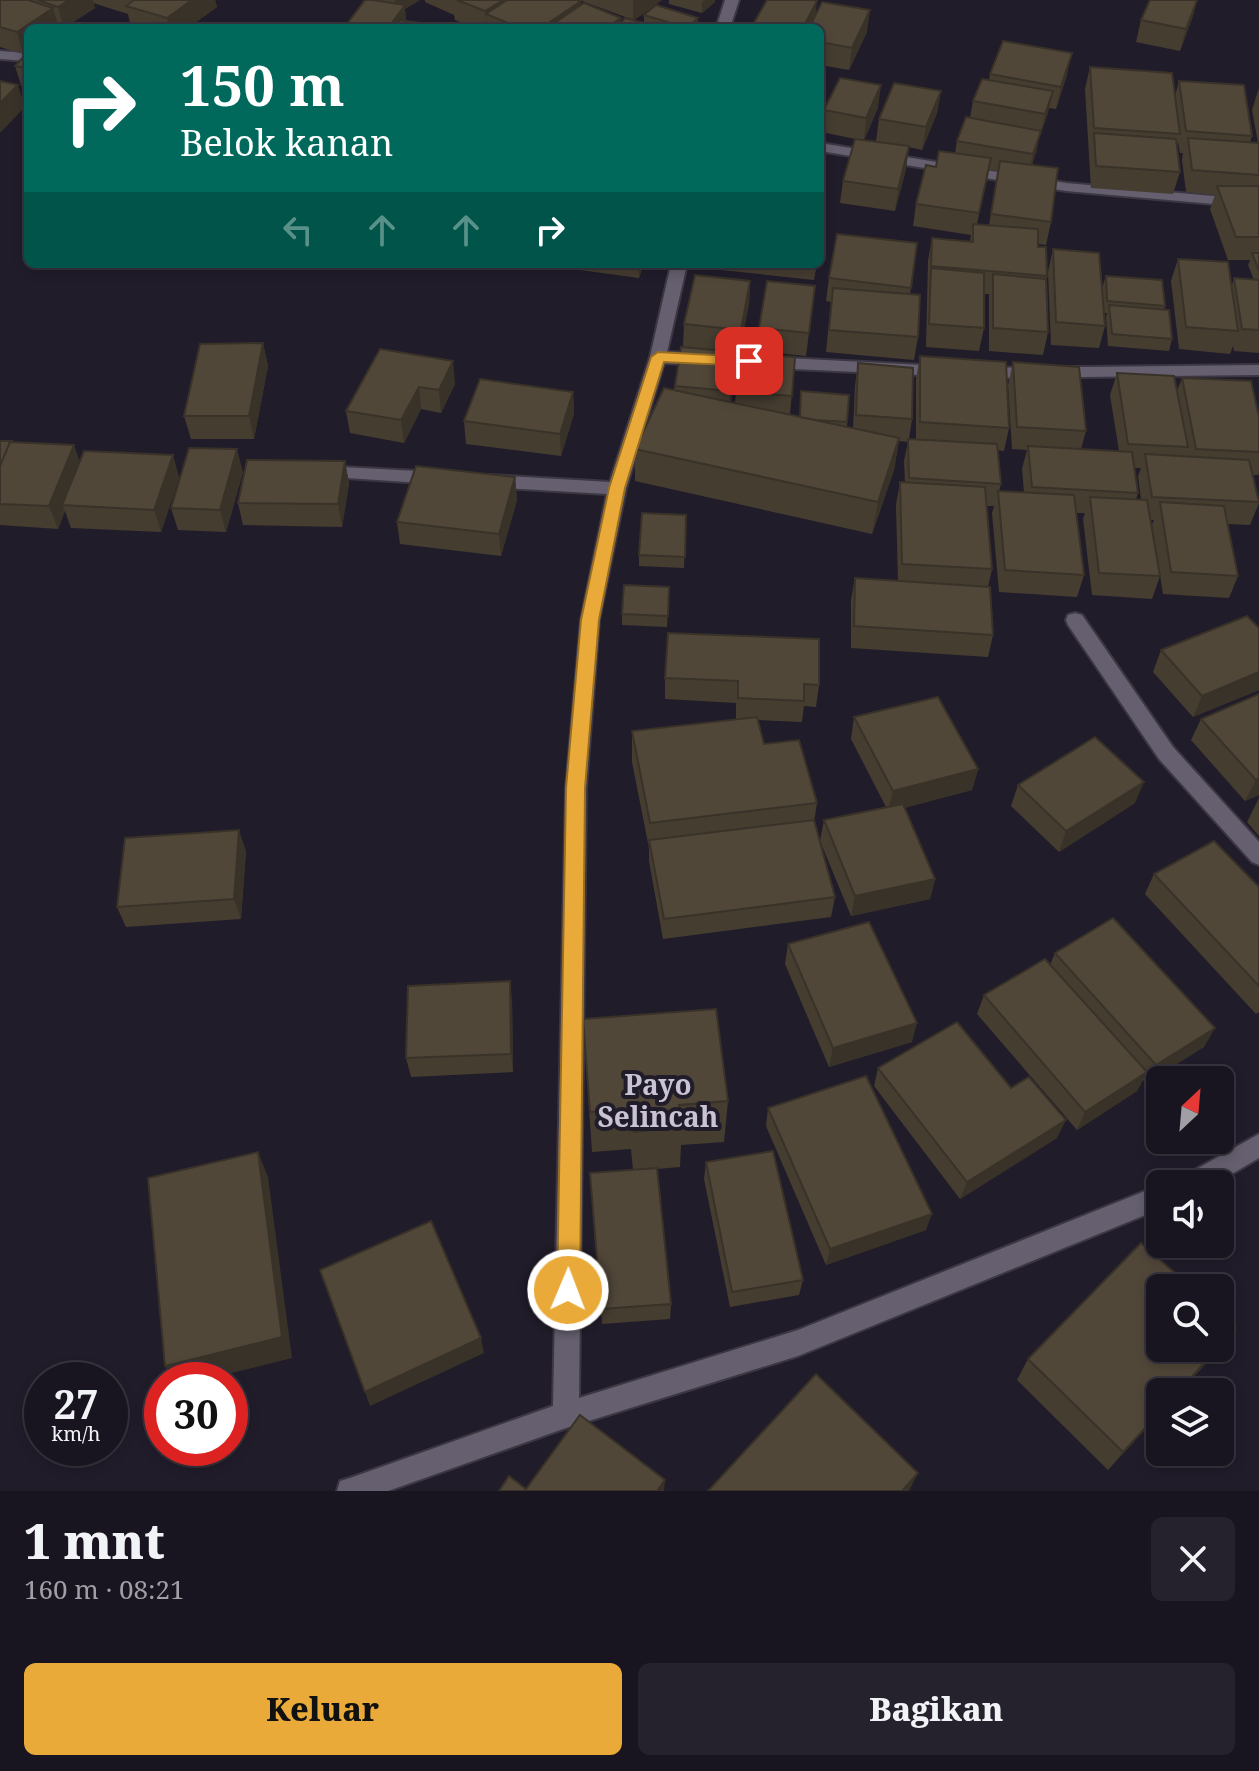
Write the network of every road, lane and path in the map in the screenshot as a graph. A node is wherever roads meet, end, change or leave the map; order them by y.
1 (732, 0) edge
2 (724, 24) edge
3 (0, 55) edge
4 (24, 57) edge
5 (824, 148) edge
6 (1259, 204) edge
7 (678, 268) edge
8 (658, 357) junction
9 (1259, 370) edge
10 (306, 471) edge
11 (617, 488) junction
12 (1075, 620) dead end
13 (1259, 856) edge
14 (1259, 1145) edge
15 (1217, 1170) edge
16 (1146, 1203) edge
17 (566, 1415) junction
18 (350, 1491) edge

1 - 2 street
3 - 4 street
5 - 6 street
7 - 8 street
8 - 9 street
8 - 11 street
10 - 11 street
11 - 17 street
12 - 13 street
14 - 15 street
16 - 17 street
17 - 18 street

